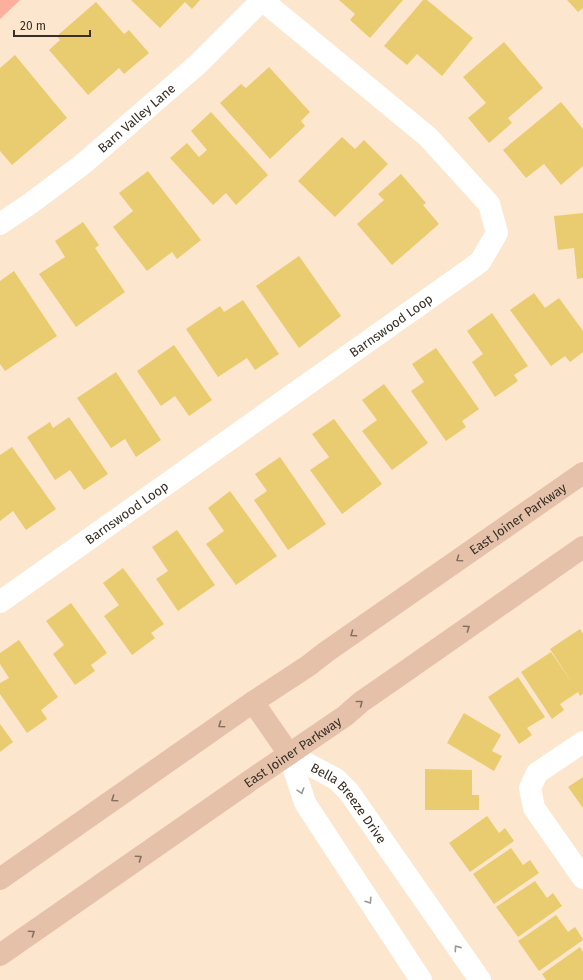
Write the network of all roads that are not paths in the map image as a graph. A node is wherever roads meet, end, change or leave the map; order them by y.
1 (262, 0) edge
2 (0, 224) edge
3 (583, 473) edge
4 (583, 547) edge
5 (0, 602) edge
6 (253, 702) junction
7 (583, 742) edge
8 (289, 754) junction
9 (0, 878) edge
10 (583, 878) edge
11 (0, 955) edge
12 (421, 980) edge
13 (480, 980) edge

1 - 2 street, Barn Valley Lane
1 - 5 street, Barnswood Loop
3 -> 6 main road, East Joiner Parkway
8 -> 4 main road, East Joiner Parkway
6 - 8 main road
6 -> 9 main road, East Joiner Parkway
7 - 10 street
11 -> 8 main road, East Joiner Parkway
8 -> 12 street, Bella Breeze Drive
13 -> 8 street, Bella Breeze Drive

